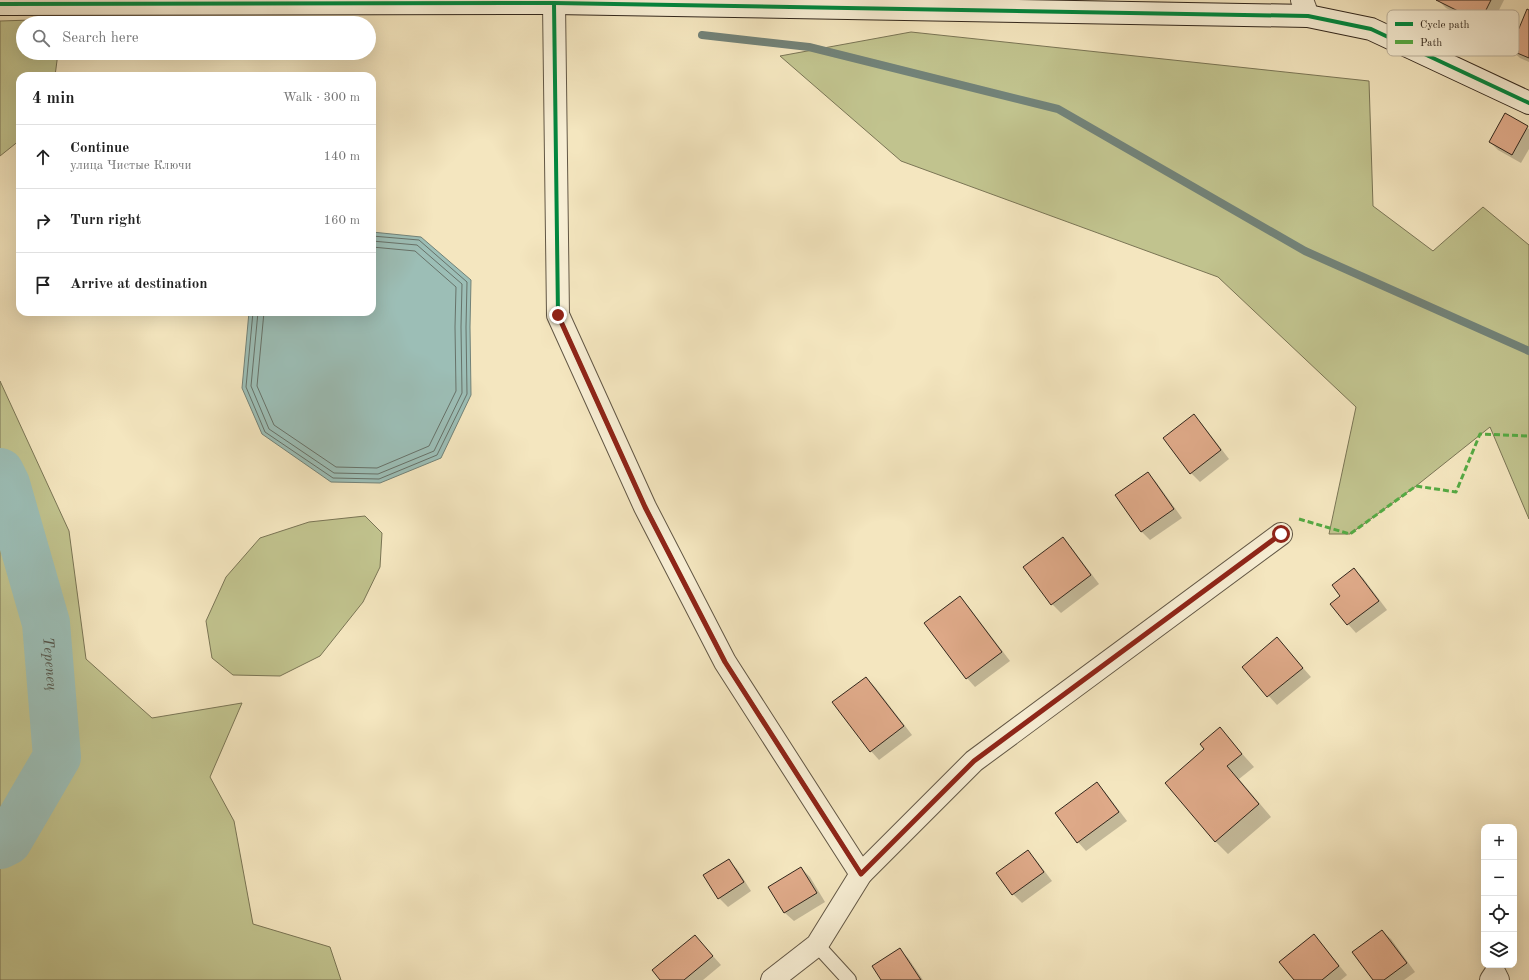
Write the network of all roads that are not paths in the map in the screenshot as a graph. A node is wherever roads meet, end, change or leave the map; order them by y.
1 (554, 3) junction
2 (0, 4) edge
3 (1305, 8) edge
4 (1387, 36) edge
5 (1429, 56) edge
6 (1529, 103) edge
7 (1281, 534) dead end
8 (861, 874) junction
9 (817, 944) junction
10 (772, 980) edge
11 (849, 980) edge

1 - 2 street
1 - 3 street
1 - 8 street
3 - 4 street
5 - 6 street
7 - 8 street
8 - 9 street
9 - 10 street
9 - 11 lane

